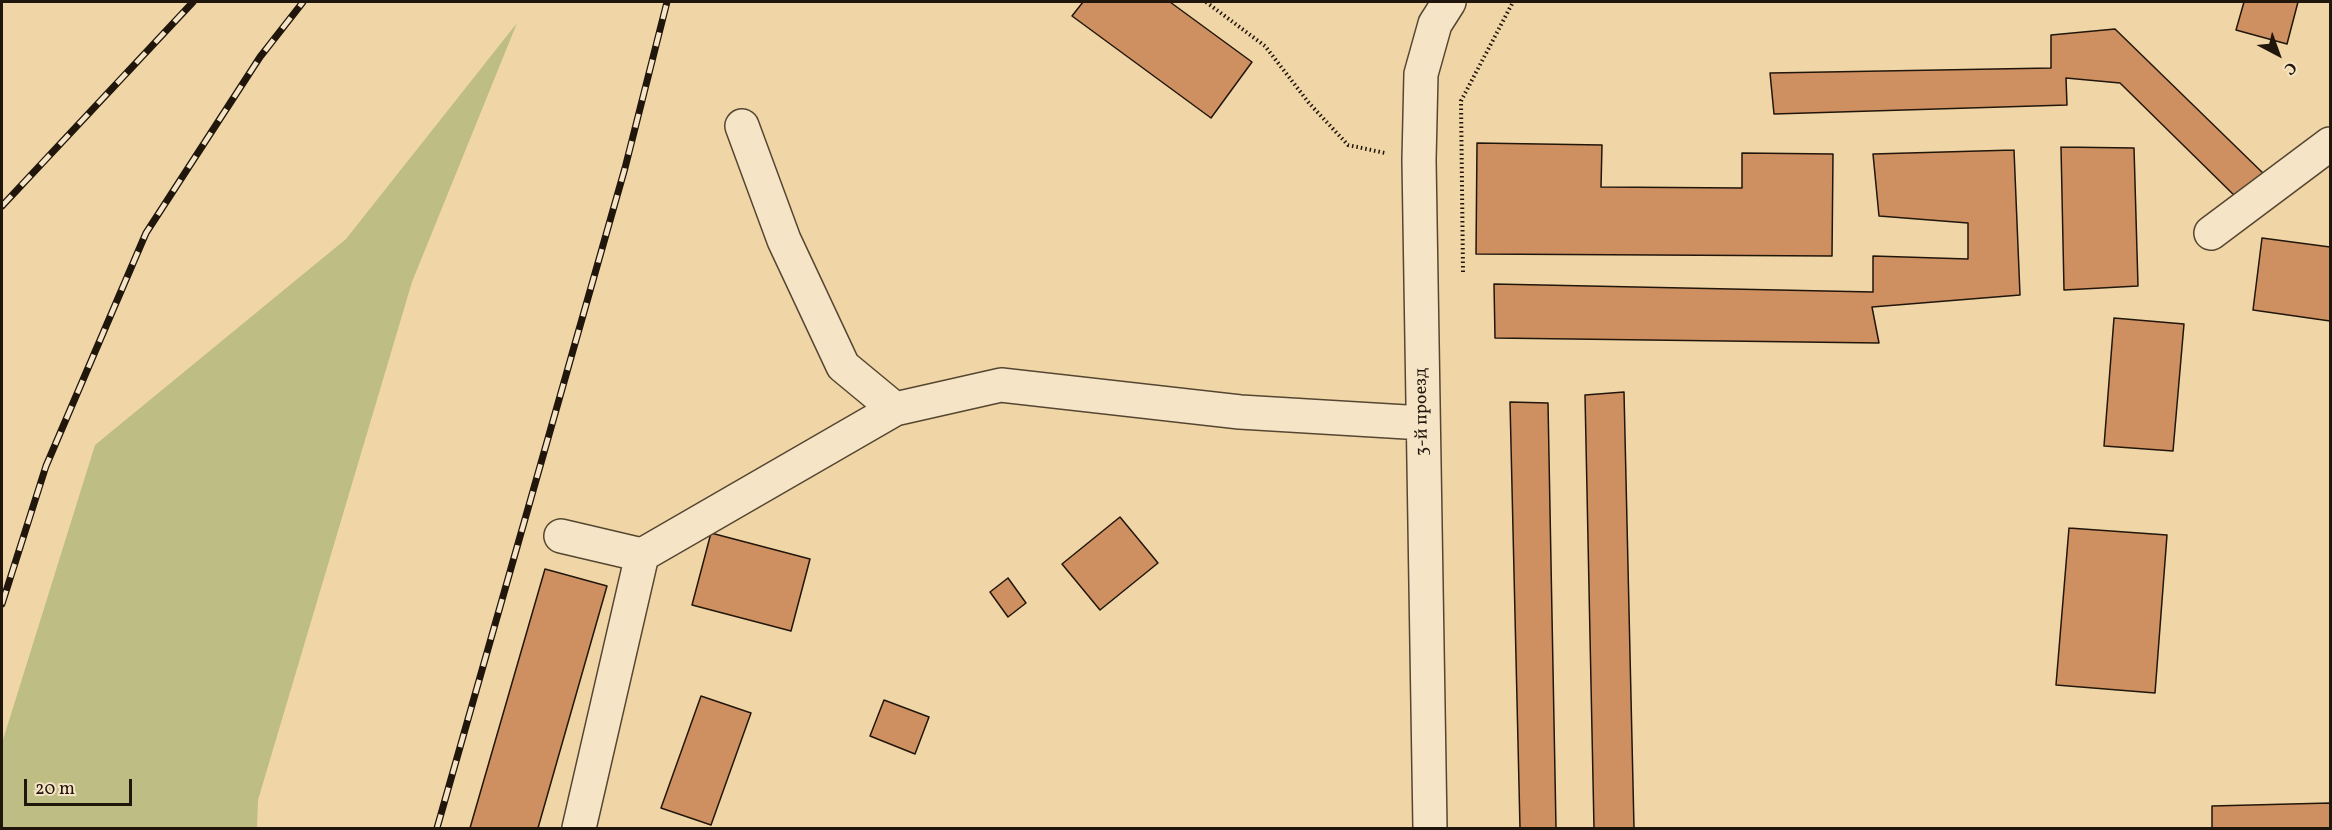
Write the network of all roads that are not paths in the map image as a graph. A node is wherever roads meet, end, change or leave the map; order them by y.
1 (1449, 2) edge
2 (742, 126) dead end
3 (2331, 144) edge
4 (2211, 233) dead end
5 (895, 409) junction
6 (1423, 423) junction
7 (561, 537) dead end
8 (642, 555) junction
9 (1428, 827) edge
10 (579, 828) edge

1 - 6 street, 3-й проезд
2 - 5 street
3 - 4 street
5 - 6 street
5 - 8 street
6 - 9 street, 3-й проезд
7 - 8 street
8 - 10 street

